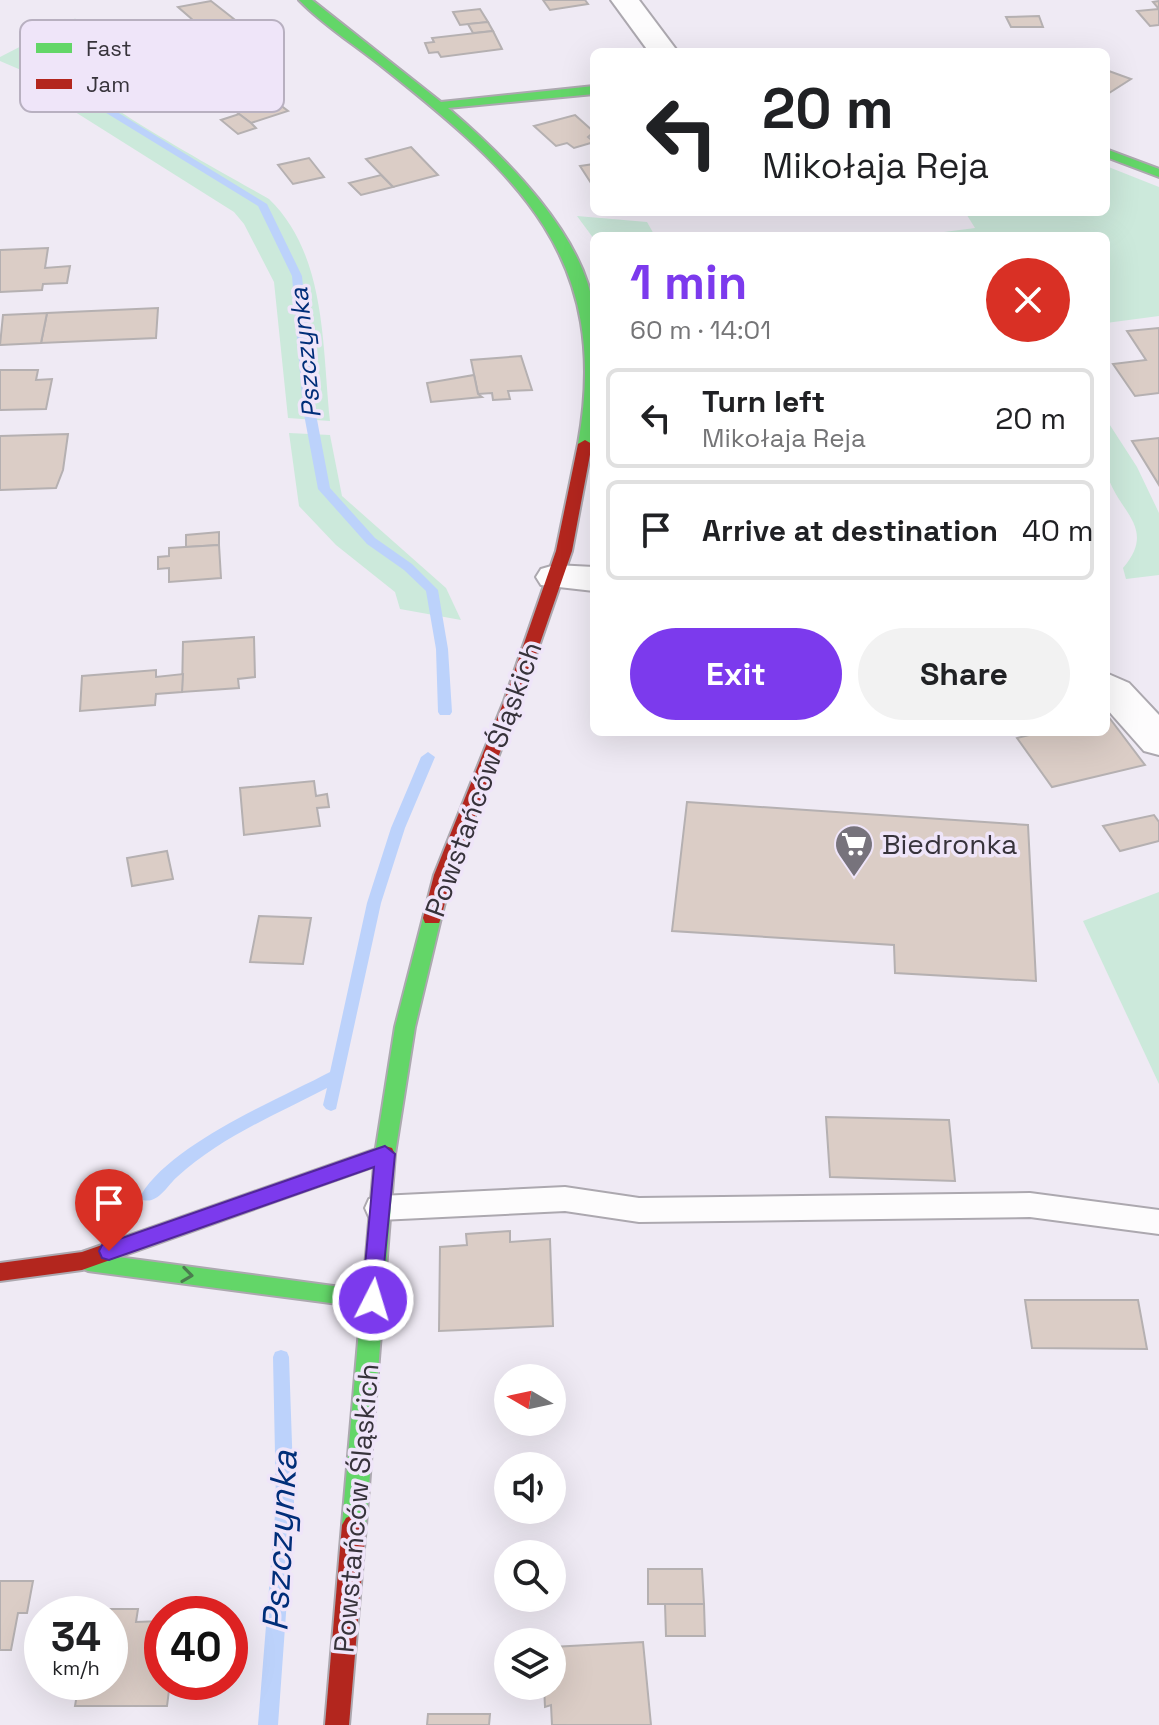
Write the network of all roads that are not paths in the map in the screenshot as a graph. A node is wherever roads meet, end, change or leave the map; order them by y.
1 (305, 0) edge
2 (625, 0) edge
3 (661, 48) edge
4 (590, 90) edge
5 (437, 106) junction
6 (1110, 155) edge
7 (1159, 173) edge
8 (555, 577) junction
9 (590, 579) edge
10 (1110, 689) edge
11 (1159, 741) edge
12 (385, 1154) junction
13 (380, 1208) junction
14 (1159, 1222) edge
15 (82, 1261) junction
16 (0, 1272) edge
17 (373, 1300) junction
18 (337, 1725) edge

1 - 5 street, Powstańców Śląskich
2 - 3 street
4 - 5 street
5 - 8 street, Powstańców Śląskich
6 - 7 street
8 - 9 street
8 - 12 street, Powstańców Śląskich
10 - 11 street
12 - 13 street, Powstańców Śląskich
12 - 15 street
13 - 14 lane
13 - 17 street, Powstańców Śląskich
15 - 16 street
15 -> 17 street
17 - 18 street, Powstańców Śląskich

